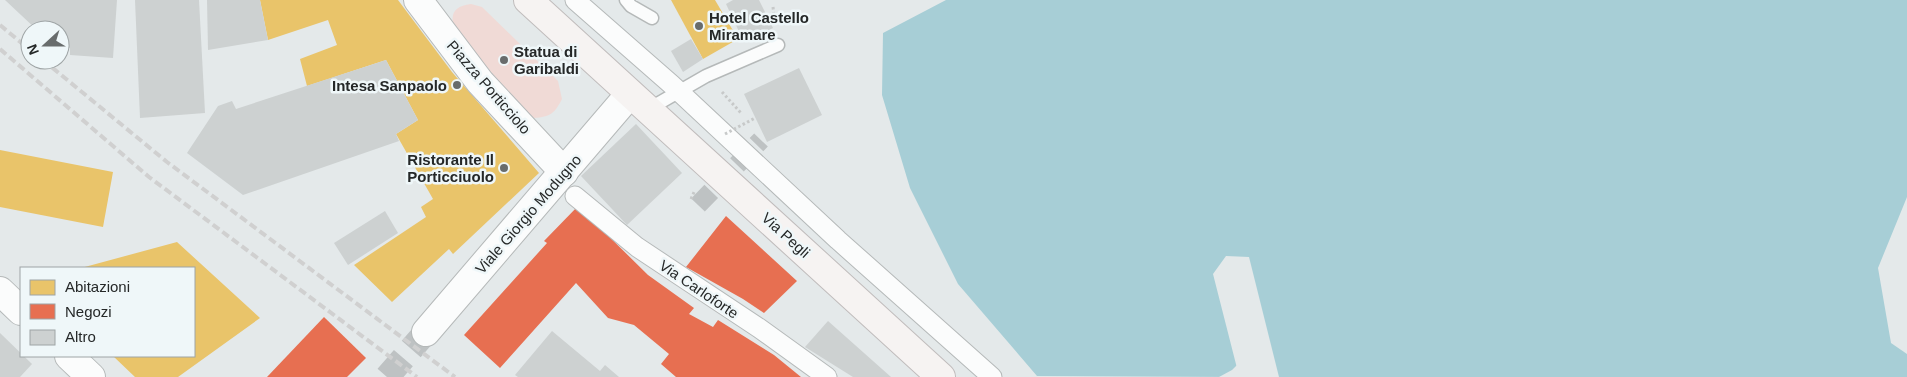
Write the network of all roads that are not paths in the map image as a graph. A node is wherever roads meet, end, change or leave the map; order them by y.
1 (418, 0) edge
2 (528, 0) edge
3 (575, 0) edge
4 (626, 0) edge
5 (652, 18) dead end
6 (778, 45) dead end
7 (679, 91) junction
8 (638, 102) junction
9 (569, 184) junction
10 (0, 291) edge
11 (20, 310) edge
12 (426, 332) tunnel mouth
13 (70, 357) edge
14 (91, 377) edge
15 (827, 377) edge
16 (941, 377) edge
17 (992, 377) edge

1 - 9 street, Piazza Porticciolo
2 - 8 main road, Via Pegli
3 - 7 street
4 - 5 lane
6 - 7 lane
7 - 8 lane
7 - 17 street
8 - 9 street, Viale Giorgio Modugno
8 - 16 main road, Via Pegli
9 - 12 street, Viale Giorgio Modugno
9 - 15 street, Via Carloforte
10 - 11 street
13 - 14 street

